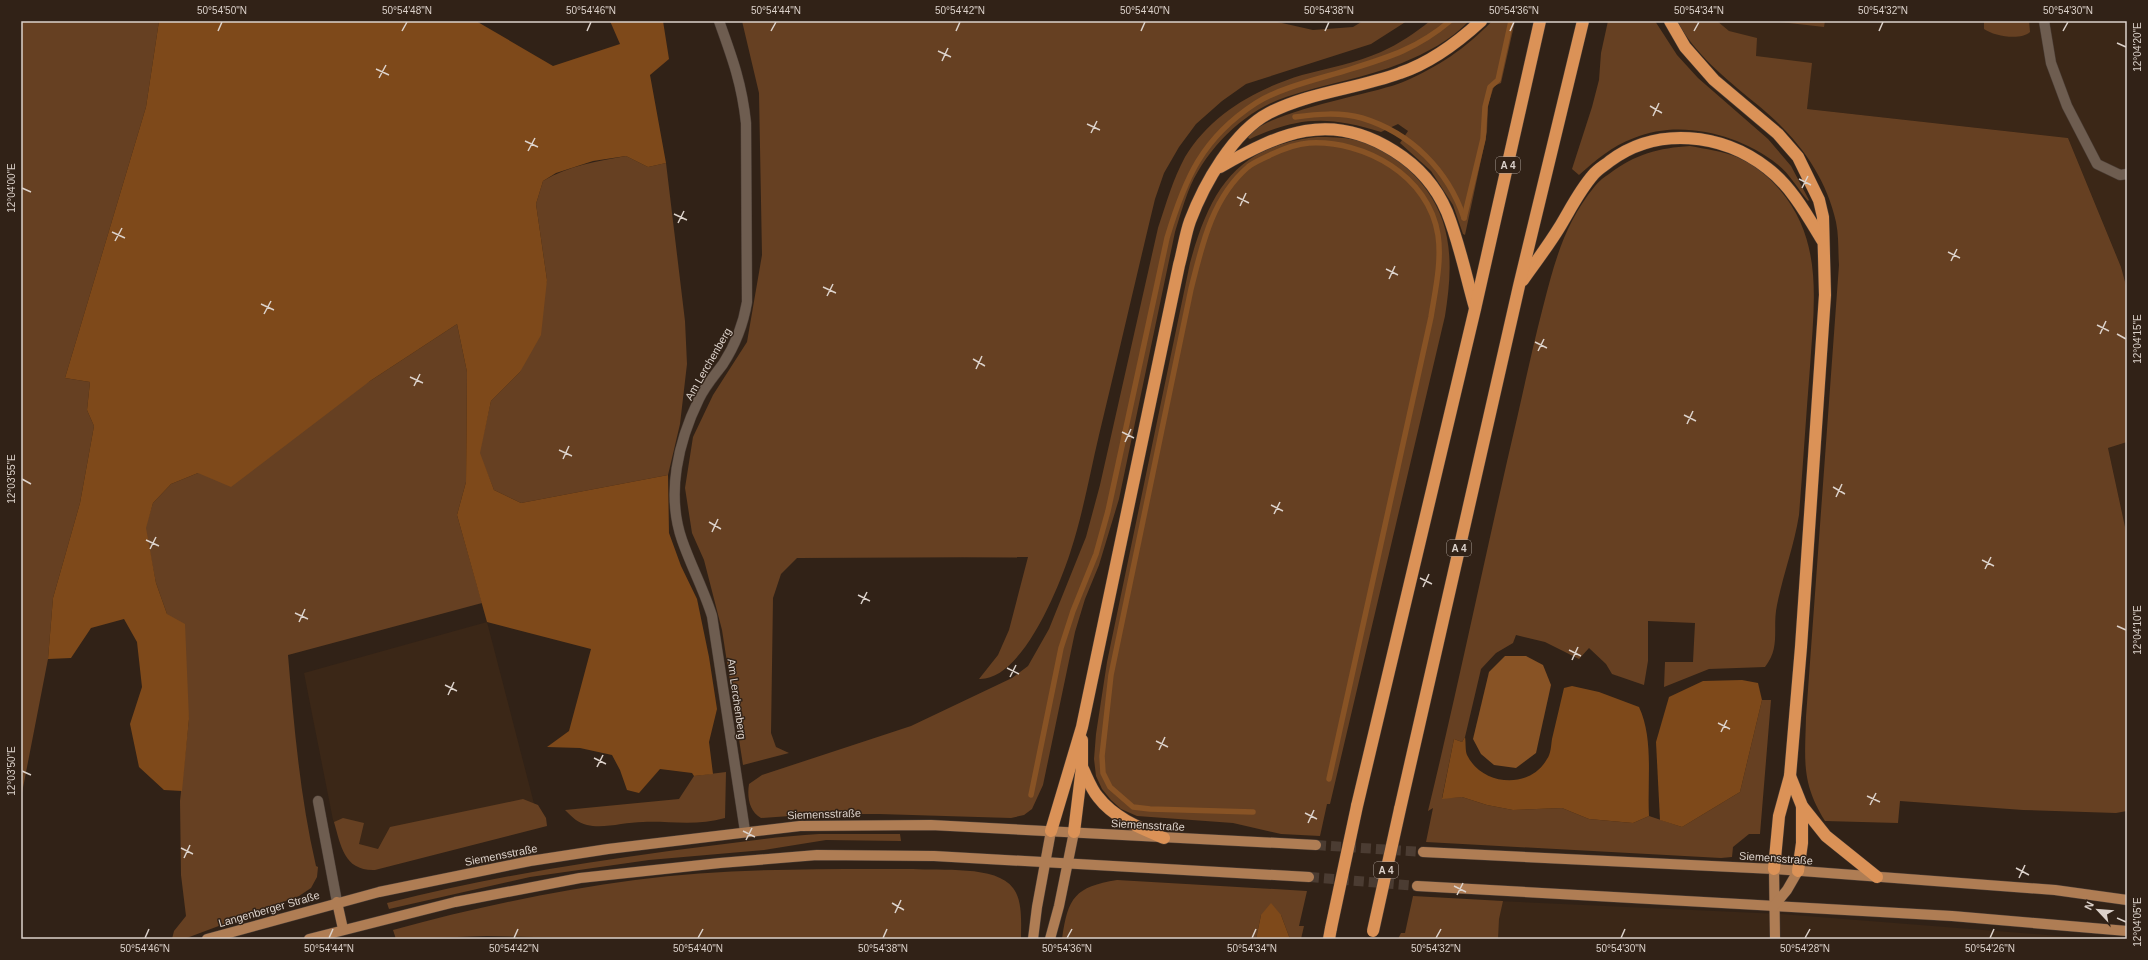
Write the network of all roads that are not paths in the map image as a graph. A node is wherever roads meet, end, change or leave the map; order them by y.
1 (719, 21) edge
2 (1481, 21) edge
3 (1540, 21) edge
4 (1583, 21) edge
5 (1670, 21) edge
6 (2044, 21) edge
7 (1217, 168) junction
8 (2124, 174) edge
9 (1822, 240) junction
10 (1519, 286) junction
11 (1475, 309) junction
12 (1082, 727) junction
13 (1082, 767) junction
14 (1790, 776) junction
15 (318, 801) dead end
16 (1802, 806) junction
17 (745, 831) junction
18 (1051, 831) junction
19 (1074, 832) junction
20 (1164, 838) junction
21 (1316, 845) tunnel mouth
22 (1423, 852) tunnel mouth
23 (1046, 862) junction
24 (1068, 864) junction
25 (1774, 869) junction
26 (1798, 871) junction
27 (1309, 877) tunnel mouth
28 (1877, 877) junction
29 (1417, 886) tunnel mouth
30 (2127, 900) edge
31 (337, 902) junction
32 (1773, 907) junction
33 (2127, 931) edge
34 (344, 934) edge
35 (1330, 934) edge
36 (1372, 935) edge
37 (207, 939) edge
38 (309, 939) edge
39 (1033, 939) edge
40 (1050, 939) edge
41 (1774, 939) edge

1 - 17 street, Am Lerchenberg
2 - 7 highway
3 - 11 highway, A 4
4 - 10 highway, A 4
5 - 9 highway
6 - 8 street
7 - 11 highway
7 - 12 highway
9 - 10 highway
9 - 14 highway
10 - 36 highway, A 4, bridge
11 - 35 highway, A 4, bridge
12 - 13 highway
12 - 18 highway
13 - 19 highway
13 - 20 highway
14 - 16 highway
14 - 25 highway
15 - 31 street
16 - 26 highway
16 - 28 highway
17 - 18 main road, Siemensstraße
17 - 31 main road, Siemensstraße
18 - 19 main road, Siemensstraße
18 - 23 main road
19 - 20 main road, Siemensstraße
19 - 24 main road
20 - 21 main road, Siemensstraße
22 - 25 main road, Siemensstraße
23 - 24 main road
23 - 34 main road
23 - 39 main road
24 - 27 main road
24 - 40 main road
25 - 26 main road, Siemensstraße
25 - 32 main road
26 - 28 main road, Siemensstraße
26 - 32 main road
28 - 30 main road, Siemensstraße
29 - 32 main road
31 - 34 main road
31 - 37 main road, Langenberger Straße
32 - 33 main road
32 - 41 main road
34 - 38 main road

